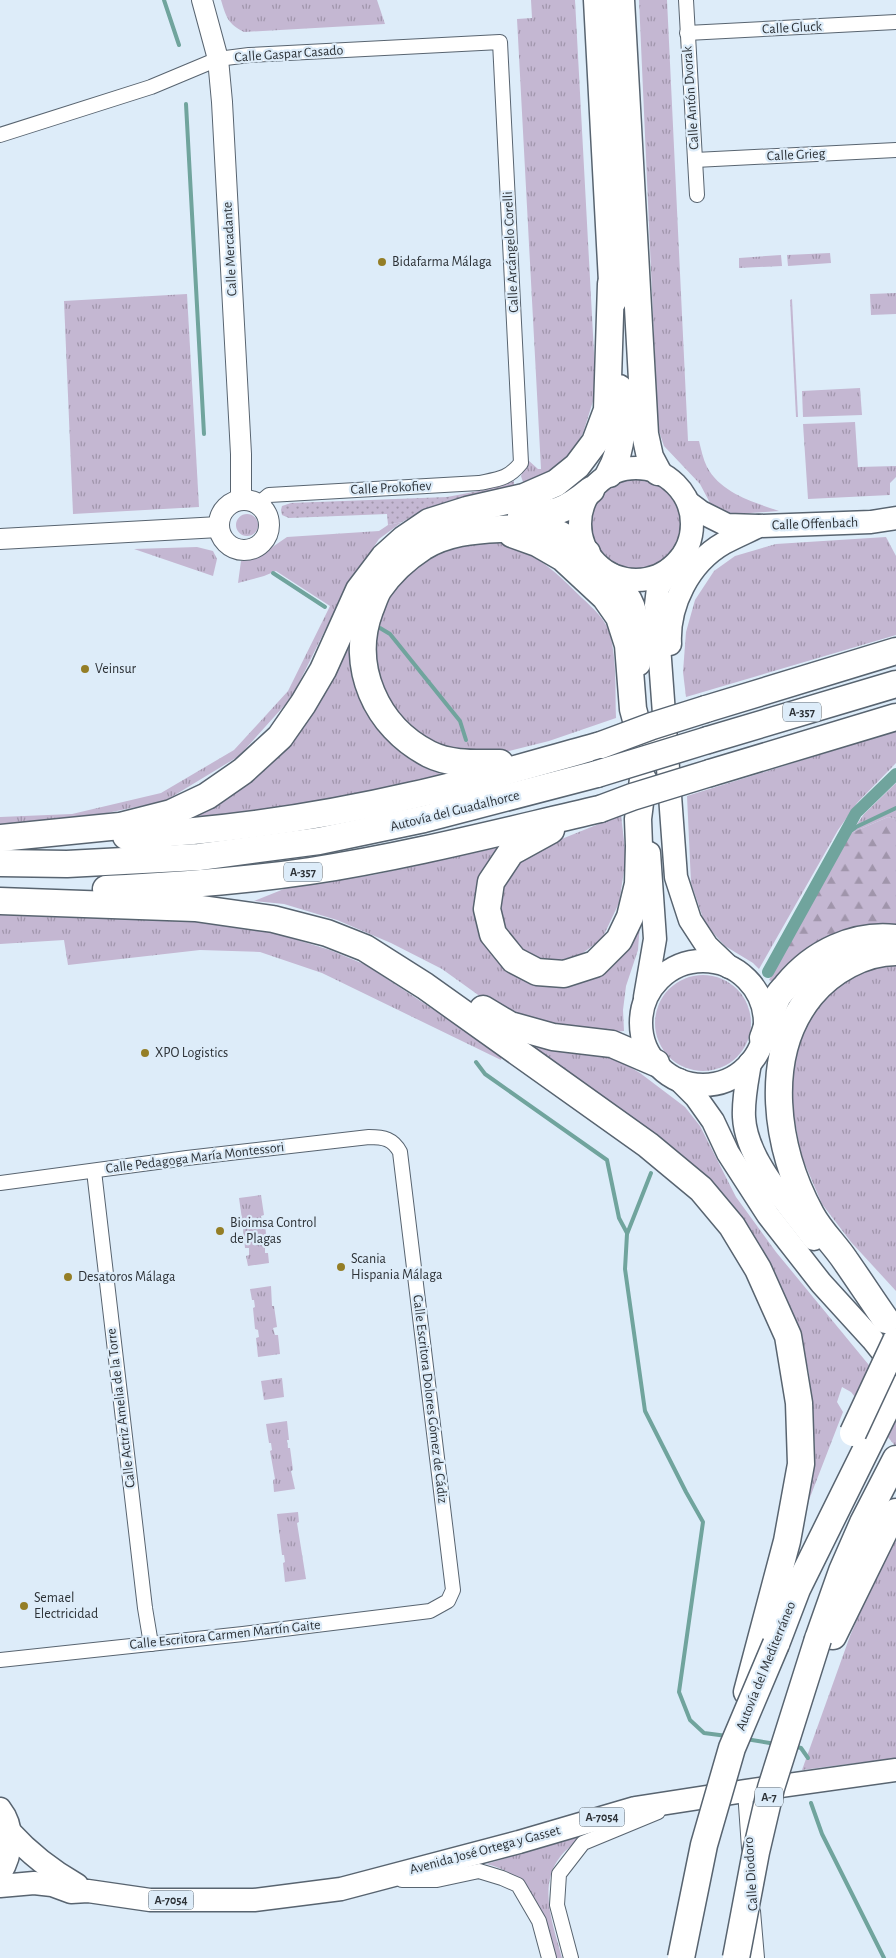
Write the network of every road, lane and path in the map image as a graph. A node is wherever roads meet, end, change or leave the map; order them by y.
1 (202, 0) edge
2 (596, 0) edge
3 (621, 0) edge
4 (686, 0) edge
5 (896, 22) edge
6 (687, 33) junction
7 (500, 42) joint
8 (218, 60) junction
9 (0, 135) edge
10 (896, 150) edge
11 (695, 160) junction
12 (696, 196) dead end
13 (611, 284) junction
14 (521, 463) joint
15 (658, 472) junction
16 (600, 482) junction
17 (250, 502) junction
18 (689, 503) junction
19 (896, 518) edge
20 (871, 522) junction
21 (759, 526) junction
22 (219, 528) junction
23 (896, 529) edge
24 (477, 530) junction
25 (0, 539) edge
26 (404, 540) junction
27 (587, 553) junction
28 (676, 562) junction
29 (612, 575) junction
30 (896, 651) edge
31 (896, 684) edge
32 (896, 717) edge
33 (647, 734) junction
34 (600, 742) junction
35 (669, 771) junction
36 (643, 779) junction
37 (600, 809) junction
38 (0, 838) edge
39 (0, 863) edge
40 (0, 890) edge
41 (0, 902) edge
42 (896, 938) edge
43 (366, 948) junction
44 (896, 952) edge
45 (729, 966) junction
46 (645, 997) junction
47 (763, 1038) junction
48 (656, 1063) junction
49 (750, 1064) junction
50 (679, 1080) junction
51 (389, 1139) joint
52 (94, 1172) junction
53 (0, 1183) edge
54 (893, 1331) edge
55 (896, 1369) edge
56 (896, 1390) edge
57 (859, 1443) junction
58 (896, 1459) edge
59 (896, 1513) edge
60 (448, 1601) joint
61 (825, 1638) junction
62 (151, 1644) junction
63 (768, 1645) junction
64 (0, 1660) edge
65 (896, 1770) edge
66 (745, 1791) junction
67 (686, 1800) junction
68 (3, 1814) edge
69 (0, 1874) edge
70 (371, 1881) junction
71 (0, 1886) edge
72 (88, 1892) junction
73 (549, 1958) edge
74 (571, 1958) edge
75 (681, 1958) edge
76 (736, 1958) edge
77 (757, 1958) edge

1 - 8 street, Calle Mercadante
2 - 13 highway
3 - 15 highway
4 - 6 street, Calle Antón Dvorak
5 - 6 street, Calle Gluck
6 - 11 street, Calle Antón Dvorak
7 - 8 street, Calle Gaspar Casado
7 - 14 street, Calle Arcángelo Corelli
8 - 9 street, Calle Gaspar Casado
8 - 17 street, Calle Mercadante
10 - 11 street, Calle Grieg
11 - 12 street, Calle Antón Dvorak
13 - 16 highway
13 - 26 highway
14 - 17 street, Calle Prokofiev
15 - 16 main road
15 - 18 main road
16 - 26 highway
16 - 27 main road
17 - 22 street
17 - 22 street
18 - 21 main road
18 - 28 main road
19 - 20 main road, Calle Offenbach
20 - 21 main road, Calle Offenbach
20 - 23 main road, Calle Offenbach
21 - 28 main road
21 - 35 main road
22 - 25 street
24 - 27 highway
24 - 33 highway
24 - 34 highway
26 - 38 highway
27 - 29 main road
28 - 29 main road
28 - 35 main road
29 - 33 main road
30 - 33 highway, bridge
31 - 39 highway, Autovía del Guadalhorce / A-357, bridge
32 - 37 highway, Autovía del Guadalhorce / A-357, bridge
33 - 34 highway, bridge
33 - 36 main road
34 - 38 highway
35 - 45 main road
36 - 37 highway
36 - 46 main road
37 - 40 highway, Autovía del Guadalhorce / A-357
41 - 43 highway
42 - 47 highway
43 - 48 highway
43 - 63 highway
44 - 54 highway
45 - 46 main road
45 - 47 main road
46 - 48 main road
47 - 49 main road
48 - 50 main road
49 - 50 main road
49 - 54 main road
50 - 55 main road
51 - 52 street, Calle Pedagoga María Montessori
51 - 60 street, Calle Escritora Dolores Gómez de Cádiz
52 - 53 street, Calle Pedagoga María Montessori
52 - 62 street, Calle Actriz Amelia de la Torre
54 - 57 highway, bridge
56 - 57 highway
57 - 63 highway, Autovía del Mediterráneo
58 - 61 highway
59 - 61 highway
60 - 62 street, Calle Escritora Carmen Martín Gaite
61 - 76 highway, A-7, bridge
62 - 64 street, Calle Escritora Carmen Martín Gaite
63 - 75 highway, Autovía del Mediterráneo, bridge
65 - 66 main road, Avenida José Ortega y Gasset / A-7054
66 - 67 main road, Avenida José Ortega y Gasset / A-7054
66 - 77 street, Calle Diodoro
67 - 70 main road, Avenida José Ortega y Gasset / A-7054
67 - 74 street, Avenida José Ortega y Gasset
68 - 69 main road, A-7054
68 - 72 main road, Avenida José Ortega y Gasset / A-7054
70 - 72 main road, Avenida José Ortega y Gasset / A-7054
70 - 73 street, Avenida José Ortega y Gasset
71 - 72 main road, Avenida José Ortega y Gasset / A-7054

